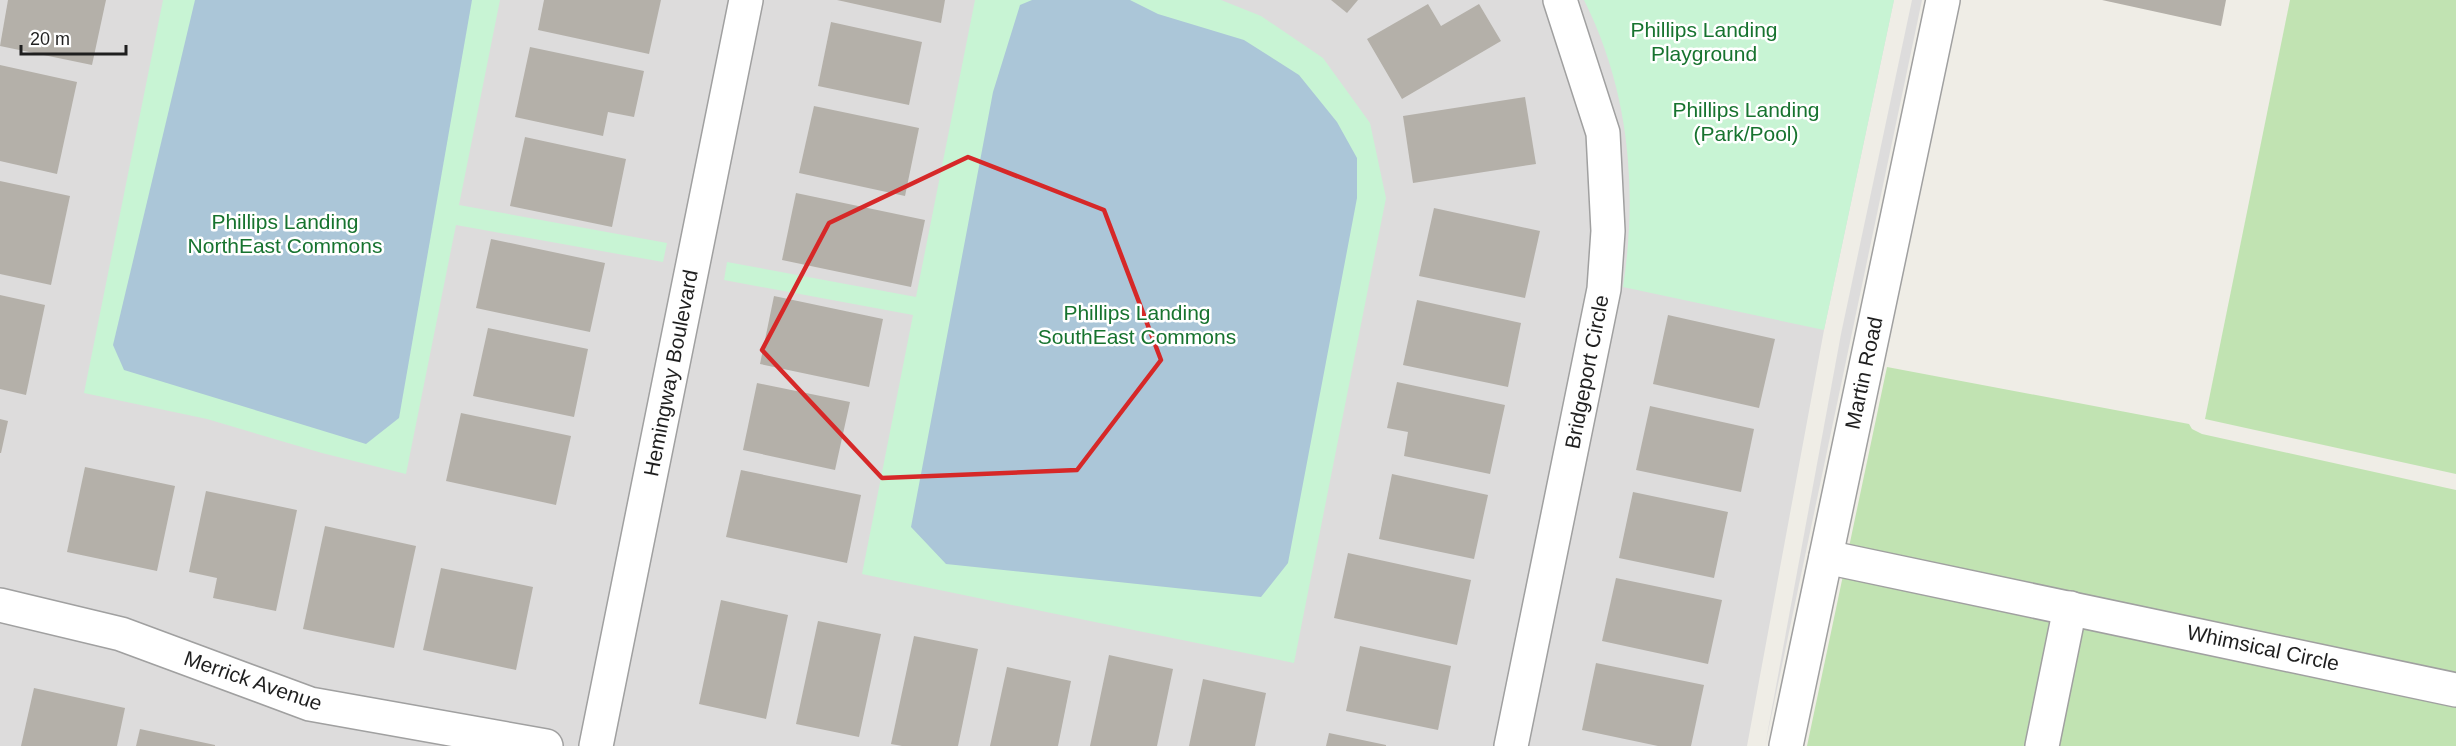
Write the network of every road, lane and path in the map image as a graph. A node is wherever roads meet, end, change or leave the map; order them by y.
1 (746, 0) edge
2 (1560, 0) edge
3 (1943, 0) edge
4 (1826, 557) junction
5 (0, 604) edge
6 (2070, 608) junction
7 (2456, 690) edge
8 (546, 746) edge
9 (596, 746) edge
10 (1511, 746) edge
11 (1786, 746) edge
12 (2042, 746) edge

1 - 9 street, Hemingway Boulevard
2 - 10 street, Bridgeport Circle
3 - 4 street, Martin Road
4 - 6 street, Whimsical Circle
4 - 11 street, Martin Road
5 - 8 street, Merrick Avenue
6 - 7 street, Whimsical Circle
6 - 12 street

